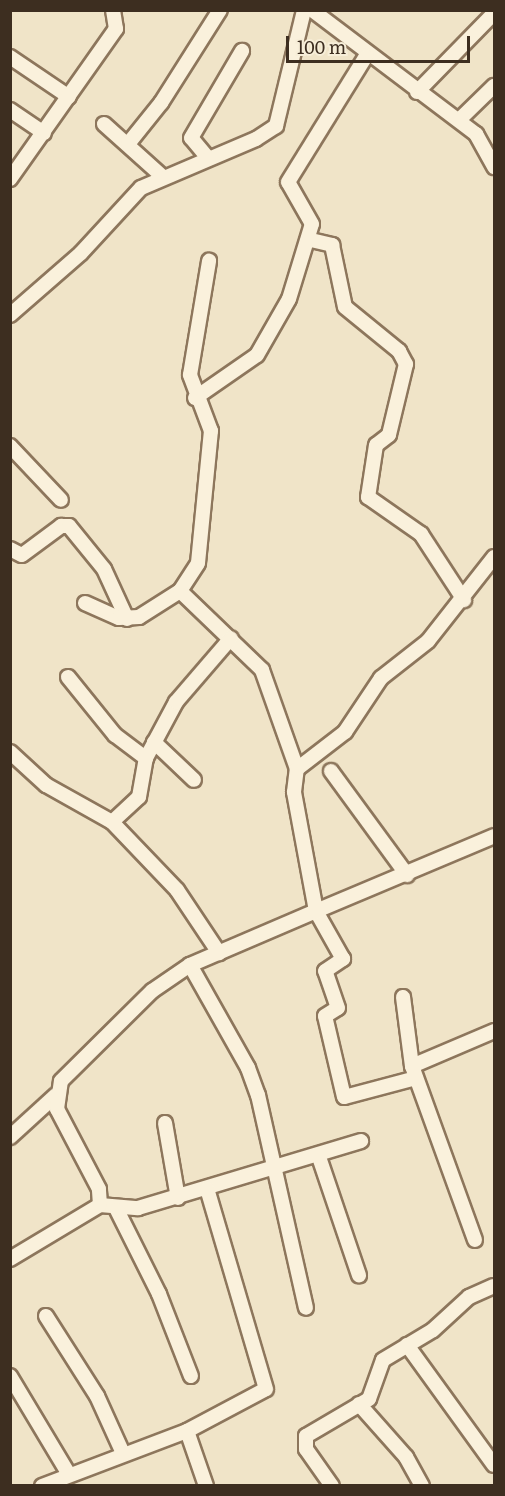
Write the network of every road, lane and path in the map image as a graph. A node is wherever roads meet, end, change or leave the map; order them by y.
1 (113, 10) edge
2 (220, 10) edge
3 (303, 10) edge
4 (312, 10) edge
5 (495, 13) edge
6 (242, 51) dead end
7 (366, 56) junction
8 (10, 57) edge
9 (495, 86) edge
10 (417, 92) junction
11 (69, 98) junction
12 (10, 110) edge
13 (459, 120) junction
14 (105, 123) dead end
15 (44, 133) junction
16 (128, 144) junction
17 (208, 158) junction
18 (495, 167) edge
19 (162, 176) junction
20 (11, 177) edge
21 (310, 240) junction
22 (209, 261) dead end
23 (10, 315) edge
24 (195, 398) junction
25 (10, 446) edge
26 (62, 500) dead end
27 (10, 549) edge
28 (495, 557) edge
29 (180, 591) junction
30 (464, 600) junction
31 (85, 603) dead end
32 (127, 619) junction
33 (231, 638) junction
34 (68, 677) dead end
35 (154, 742) junction
36 (10, 752) edge
37 (146, 758) junction
38 (297, 769) junction
39 (331, 771) dead end
40 (194, 780) dead end
41 (112, 822) junction
42 (495, 836) edge
43 (407, 875) junction
44 (316, 911) junction
45 (219, 953) junction
46 (190, 965) junction
47 (403, 997) dead end
48 (495, 1031) edge
49 (414, 1072) junction
50 (56, 1095) junction
51 (165, 1123) dead end
52 (10, 1137) edge
53 (361, 1141) dead end
54 (319, 1157) junction
55 (272, 1170) junction
56 (207, 1189) junction
57 (178, 1198) junction
58 (100, 1205) junction
59 (117, 1210) junction
60 (475, 1240) dead end
61 (10, 1258) edge
62 (359, 1275) dead end
63 (495, 1286) edge
64 (306, 1308) dead end
65 (46, 1316) dead end
66 (407, 1345) junction
67 (10, 1376) edge
68 (192, 1376) dead end
69 (359, 1404) junction
70 (187, 1431) junction
71 (122, 1451) junction
72 (495, 1465) edge
73 (68, 1473) junction
74 (42, 1485) edge
75 (206, 1485) edge
76 (332, 1485) edge
77 (422, 1485) edge

1 - 11 street
2 - 16 street
3 - 17 street
4 - 7 street
5 - 10 street
6 - 17 street
7 - 10 street
7 - 21 street
8 - 11 street
9 - 13 street
10 - 13 street
11 - 15 street
12 - 15 street
13 - 18 street
14 - 16 street
15 - 20 street
16 - 19 street
17 - 19 street
19 - 23 street
21 - 24 street
21 - 30 street
22 - 24 street
24 - 29 street
25 - 26 street
27 - 32 street
28 - 30 street
29 - 32 street
29 - 33 street
30 - 38 street
31 - 32 street
33 - 35 street
33 - 38 street
34 - 37 street
35 - 37 street
35 - 40 street
36 - 41 street
37 - 41 street
38 - 44 street
39 - 43 street
41 - 45 street
42 - 43 street
43 - 44 street
44 - 45 street
44 - 49 street
45 - 46 street
46 - 50 street
46 - 55 street
47 - 49 street
48 - 49 street
49 - 60 street
50 - 52 street
50 - 58 street
51 - 57 street
53 - 54 street
54 - 55 street
54 - 62 street
55 - 56 street
55 - 64 street
56 - 57 street
56 - 70 street
57 - 59 street
58 - 59 street
58 - 61 street
59 - 68 street
63 - 66 street
65 - 71 street
66 - 69 street
66 - 72 street
67 - 73 street
69 - 76 street
69 - 77 street
70 - 71 street
70 - 75 street
71 - 73 street
73 - 74 street

